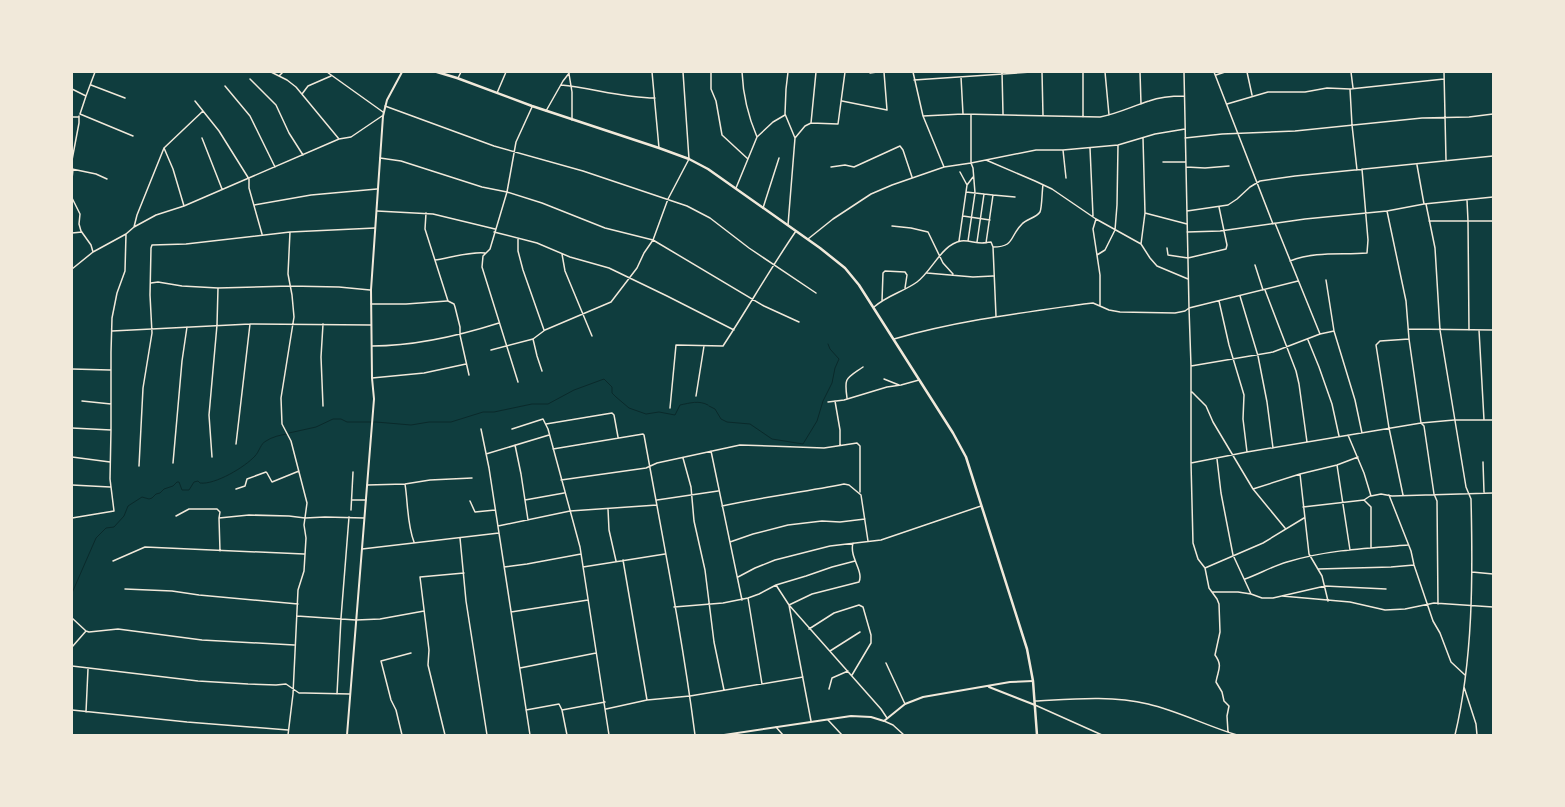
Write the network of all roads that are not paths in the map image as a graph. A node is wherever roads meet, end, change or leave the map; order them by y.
1 (95, 72) edge
2 (271, 72) edge
3 (283, 72) edge
4 (326, 72) edge
5 (402, 72) edge
6 (437, 72) edge
7 (461, 72) edge
8 (506, 72) edge
9 (652, 72) edge
10 (683, 72) edge
11 (712, 72) edge
12 (742, 72) edge
13 (788, 72) edge
14 (816, 72) edge
15 (845, 72) edge
16 (877, 72) edge
17 (884, 72) edge
18 (913, 72) edge
19 (984, 72) edge
20 (1031, 72) edge
21 (1042, 72) edge
22 (1078, 72) edge
23 (1084, 72) edge
24 (1105, 72) edge
25 (1140, 72) edge
26 (1184, 72) edge
27 (1214, 72) edge
28 (1225, 72) edge
29 (1246, 72) edge
30 (1351, 72) edge
31 (1444, 72) edge
32 (569, 73) edge
33 (870, 73) dead end
34 (1002, 73) edge
35 (1216, 75) junction
36 (279, 76) junction
37 (331, 76) junction
38 (984, 76) junction
39 (961, 77) junction
40 (458, 78) junction
41 (250, 79) dead end
42 (1444, 79) junction
43 (914, 80) junction
44 (91, 85) junction
45 (561, 85) junction
46 (225, 86) dead end
47 (572, 86) junction
48 (1352, 88) junction
49 (72, 89) edge
50 (497, 93) junction
51 (302, 94) junction
52 (1252, 95) junction
53 (86, 96) junction
54 (1184, 96) junction
55 (125, 98) dead end
56 (655, 98) junction
57 (195, 101) dead end
58 (842, 101) junction
59 (1141, 104) junction
60 (1227, 104) junction
61 (385, 106) junction
62 (532, 106) junction
63 (203, 111) junction
64 (546, 111) junction
65 (384, 112) junction
66 (785, 114) junction
67 (963, 114) junction
68 (1003, 114) junction
69 (1493, 114) edge
70 (79, 115) junction
71 (971, 115) junction
72 (383, 116) junction
73 (923, 116) junction
74 (1043, 116) junction
75 (1109, 116) junction
76 (1083, 117) junction
77 (1446, 117) junction
78 (72, 118) edge
79 (572, 120) junction
80 (810, 123) junction
81 (1352, 125) junction
82 (1185, 129) junction
83 (1238, 134) junction
84 (133, 136) dead end
85 (757, 137) junction
86 (202, 138) dead end
87 (795, 138) junction
88 (1144, 138) junction
89 (1185, 138) junction
90 (339, 139) junction
91 (1118, 145) junction
92 (164, 148) junction
93 (659, 148) junction
94 (1090, 148) junction
95 (1063, 150) junction
96 (515, 153) junction
97 (303, 156) junction
98 (1493, 156) edge
99 (380, 158) junction
100 (779, 158) dead end
101 (690, 159) junction
102 (748, 159) junction
103 (72, 160) edge
104 (986, 160) junction
105 (1446, 161) junction
106 (1163, 162) dead end
107 (1185, 162) junction
108 (971, 163) junction
109 (1417, 164) junction
110 (1229, 166) dead end
111 (831, 167) dead end
112 (944, 167) junction
113 (1186, 167) junction
114 (275, 168) junction
115 (72, 169) edge
116 (1362, 169) junction
117 (1357, 170) junction
118 (960, 172) dead end
119 (973, 176) junction
120 (913, 177) junction
121 (1066, 178) dead end
122 (72, 179) edge
123 (108, 179) dead end
124 (248, 179) junction
125 (1257, 183) junction
126 (966, 185) junction
127 (1042, 185) junction
128 (222, 189) junction
129 (378, 189) junction
130 (736, 189) junction
131 (507, 192) junction
132 (966, 192) junction
133 (975, 193) junction
134 (984, 194) junction
135 (993, 195) junction
136 (1015, 197) dead end
137 (1493, 197) edge
138 (72, 198) edge
139 (668, 199) junction
140 (1467, 199) junction
141 (1425, 204) junction
142 (254, 205) junction
143 (184, 206) junction
144 (1219, 207) junction
145 (763, 208) junction
146 (376, 211) junction
147 (1187, 211) junction
148 (1387, 211) junction
149 (426, 213) junction
150 (1145, 213) junction
151 (1365, 213) junction
152 (963, 216) junction
153 (1093, 216) junction
154 (972, 217) junction
155 (980, 218) junction
156 (1096, 219) junction
157 (990, 220) junction
158 (1429, 221) junction
159 (1468, 221) junction
160 (1493, 221) edge
161 (1274, 223) junction
162 (1187, 224) junction
163 (788, 225) junction
164 (892, 226) dead end
165 (134, 227) junction
166 (375, 228) junction
167 (495, 229) junction
168 (1115, 230) junction
169 (796, 231) junction
170 (1223, 231) junction
171 (82, 232) junction
172 (290, 232) junction
173 (494, 232) junction
174 (1187, 232) junction
175 (72, 233) edge
176 (126, 234) junction
177 (262, 234) junction
178 (518, 239) junction
179 (807, 239) junction
180 (653, 240) junction
181 (959, 241) junction
182 (968, 241) junction
183 (977, 242) junction
184 (986, 243) junction
185 (1142, 244) junction
186 (993, 247) junction
187 (1167, 248) dead end
188 (93, 252) junction
189 (485, 253) junction
190 (562, 253) junction
191 (1097, 255) junction
192 (939, 257) junction
193 (1188, 258) junction
194 (435, 260) junction
195 (1290, 261) junction
196 (773, 264) junction
197 (1254, 265) dead end
198 (72, 268) edge
199 (927, 273) junction
200 (953, 274) junction
201 (993, 276) junction
202 (630, 278) junction
203 (1188, 278) junction
204 (1326, 280) dead end
205 (1298, 281) junction
206 (151, 283) junction
207 (290, 286) junction
208 (218, 288) junction
209 (905, 288) junction
210 (371, 290) junction
211 (1264, 290) junction
212 (816, 293) dead end
213 (1240, 296) junction
214 (753, 300) junction
215 (448, 301) junction
216 (882, 301) junction
217 (1219, 301) junction
218 (371, 304) junction
219 (1100, 306) junction
220 (874, 307) junction
221 (1189, 308) junction
222 (583, 314) junction
223 (996, 316) junction
224 (799, 322) dead end
225 (294, 323) junction
226 (499, 323) junction
227 (250, 324) junction
228 (323, 324) junction
229 (218, 325) junction
230 (371, 325) junction
231 (187, 327) junction
232 (152, 328) junction
233 (1408, 329) junction
234 (544, 330) junction
235 (734, 330) junction
236 (1440, 330) junction
237 (1469, 330) junction
238 (1479, 330) junction
239 (1493, 330) edge
240 (112, 331) junction
241 (1334, 331) junction
242 (1320, 334) junction
243 (460, 335) junction
244 (592, 336) dead end
245 (533, 339) junction
246 (894, 339) junction
247 (1409, 339) junction
248 (1308, 340) junction
249 (371, 346) junction
250 (507, 346) junction
251 (704, 346) junction
252 (1288, 347) junction
253 (491, 350) dead end
254 (1258, 356) junction
255 (1233, 360) junction
256 (466, 364) junction
257 (1191, 366) junction
258 (863, 367) dead end
259 (72, 369) edge
260 (111, 370) junction
261 (542, 371) dead end
262 (469, 375) dead end
263 (372, 378) junction
264 (884, 379) dead end
265 (920, 380) junction
266 (518, 382) dead end
267 (901, 385) junction
268 (1192, 392) junction
269 (696, 396) dead end
270 (848, 398) junction
271 (82, 402) dead end
272 (828, 402) dead end
273 (835, 402) junction
274 (111, 404) junction
275 (323, 406) dead end
276 (670, 408) dead end
277 (1454, 420) junction
278 (1484, 420) junction
279 (1493, 420) edge
280 (1421, 423) junction
281 (546, 424) junction
282 (72, 428) edge
283 (1389, 428) junction
284 (481, 429) dead end
285 (512, 429) dead end
286 (112, 430) junction
287 (1362, 433) junction
288 (549, 435) junction
289 (1348, 435) junction
290 (1339, 436) junction
291 (618, 437) junction
292 (1307, 442) junction
293 (236, 444) dead end
294 (515, 445) junction
295 (840, 445) junction
296 (1273, 448) junction
297 (553, 449) junction
298 (711, 451) junction
299 (1247, 452) junction
300 (486, 454) junction
301 (1234, 455) junction
302 (72, 457) edge
303 (212, 457) dead end
304 (1358, 457) junction
305 (683, 458) junction
306 (1217, 459) junction
307 (110, 462) junction
308 (1483, 462) dead end
309 (173, 463) dead end
310 (1191, 463) junction
311 (1337, 465) junction
312 (139, 466) dead end
313 (650, 466) junction
314 (299, 471) junction
315 (353, 472) dead end
316 (1300, 474) junction
317 (472, 478) dead end
318 (561, 480) junction
319 (405, 484) junction
320 (72, 485) edge
321 (367, 486) junction
322 (110, 487) junction
323 (236, 489) dead end
324 (1253, 489) junction
325 (719, 491) junction
326 (860, 492) junction
327 (1493, 492) edge
328 (565, 493) junction
329 (1469, 493) junction
330 (1484, 493) junction
331 (1434, 494) junction
332 (691, 495) junction
333 (1389, 495) junction
334 (1403, 495) junction
335 (1371, 496) junction
336 (352, 500) junction
337 (366, 500) junction
338 (525, 500) junction
339 (657, 500) junction
340 (1364, 500) junction
341 (470, 501) dead end
342 (1343, 502) junction
343 (657, 505) junction
344 (722, 506) junction
345 (982, 506) junction
346 (1303, 507) junction
347 (608, 509) junction
348 (351, 510) dead end
349 (495, 510) junction
350 (570, 512) junction
351 (176, 516) dead end
352 (349, 517) junction
353 (72, 518) edge
354 (219, 518) junction
355 (305, 518) junction
356 (365, 518) junction
357 (1304, 518) junction
358 (865, 519) junction
359 (528, 520) junction
360 (498, 526) junction
361 (1285, 528) junction
362 (499, 533) junction
363 (460, 538) junction
364 (414, 542) junction
365 (730, 542) junction
366 (868, 542) junction
367 (853, 543) junction
368 (1409, 545) junction
369 (1371, 548) junction
370 (362, 549) junction
371 (1350, 550) junction
372 (220, 551) junction
373 (304, 554) junction
374 (581, 554) junction
375 (665, 554) junction
376 (1233, 555) junction
377 (1310, 556) junction
378 (623, 560) junction
379 (113, 561) dead end
380 (616, 561) junction
381 (855, 561) junction
382 (1414, 564) junction
383 (504, 567) junction
384 (583, 567) junction
385 (1205, 568) junction
386 (1318, 569) junction
387 (1472, 572) junction
388 (464, 573) junction
389 (1493, 574) edge
390 (738, 576) junction
391 (1245, 579) junction
392 (776, 585) junction
393 (1325, 586) junction
394 (125, 588) dead end
395 (1386, 589) dead end
396 (1211, 592) junction
397 (1252, 594) junction
398 (1282, 596) junction
399 (748, 598) junction
400 (588, 600) junction
401 (742, 600) junction
402 (1328, 600) junction
403 (298, 604) junction
404 (708, 604) junction
405 (1426, 604) junction
406 (1438, 604) junction
407 (789, 605) junction
408 (1472, 606) junction
409 (674, 607) junction
410 (1493, 607) edge
411 (424, 611) junction
412 (511, 612) junction
413 (297, 616) junction
414 (72, 618) edge
415 (341, 618) junction
416 (356, 620) junction
417 (810, 629) junction
418 (86, 631) junction
419 (860, 632) dead end
420 (294, 645) junction
421 (72, 647) edge
422 (830, 651) junction
423 (410, 653) dead end
424 (596, 653) junction
425 (886, 663) dead end
426 (72, 666) edge
427 (520, 668) junction
428 (88, 669) junction
429 (848, 671) junction
430 (852, 675) junction
431 (1465, 675) junction
432 (803, 677) junction
433 (1033, 681) junction
434 (762, 684) junction
435 (1464, 686) junction
436 (988, 687) junction
437 (293, 688) junction
438 (829, 689) dead end
439 (724, 690) junction
440 (337, 694) junction
441 (350, 694) junction
442 (690, 696) junction
443 (647, 700) junction
444 (1035, 701) junction
445 (604, 702) junction
446 (905, 704) junction
447 (1035, 705) junction
448 (606, 709) junction
449 (72, 710) edge
450 (526, 710) junction
451 (562, 710) junction
452 (86, 712) junction
453 (887, 718) junction
454 (827, 719) junction
455 (884, 720) junction
456 (811, 721) junction
457 (776, 727) junction
458 (288, 730) junction
459 (1228, 732) junction
460 (288, 735) edge
461 (347, 735) edge
462 (402, 735) edge
463 (445, 735) edge
464 (487, 735) edge
465 (530, 735) edge
466 (567, 735) edge
467 (609, 735) edge
468 (694, 735) edge
469 (724, 735) edge
470 (784, 735) edge
471 (842, 735) edge
472 (904, 735) edge
473 (1037, 735) edge
474 (1102, 735) edge
475 (1237, 735) edge
476 (1454, 735) edge
477 (1477, 735) edge

1 - 44 street
2 - 36 street
3 - 36 street
4 - 37 street
5 - 61 street
6 - 40 main road
7 - 40 street
8 - 50 street
9 - 56 street
10 - 101 street
11 - 102 street
12 - 85 street
13 - 66 street
14 - 80 street
15 - 58 street
16 - 33 street
17 - 58 street
18 - 43 street
19 - 38 street
20 - 34 street
21 - 74 street
22 - 23 street
23 - 76 street
24 - 75 street
25 - 59 street
26 - 54 street
27 - 35 street
28 - 35 street
29 - 52 street
30 - 48 street
31 - 42 street
32 - 45 street
32 - 47 street
34 - 38 street
34 - 68 street
35 - 60 street
36 - 51 street
37 - 51 street
37 - 65 street
38 - 39 street
39 - 43 street
39 - 67 street
40 - 50 main road
41 - 97 street
42 - 48 street
42 - 77 street
43 - 73 street
44 - 53 street
44 - 55 street
45 - 47 street
45 - 64 street
46 - 114 street
47 - 56 street
47 - 79 street
48 - 52 street
48 - 81 street
49 - 53 street
50 - 62 main road
51 - 90 street
52 - 60 street
53 - 70 street
54 - 59 street
54 - 82 street
56 - 93 street
57 - 63 street
58 - 80 street
59 - 75 street
60 - 83 street
61 - 65 street
61 - 96 street
62 - 64 main road
62 - 96 street
63 - 92 street
63 - 124 street
64 - 79 main road
65 - 72 street
66 - 85 street
66 - 87 street
67 - 71 street
67 - 73 street
68 - 71 street
68 - 74 street
69 - 77 street
70 - 78 street
70 - 84 street
70 - 103 street
71 - 108 street
72 - 90 street
72 - 99 street
73 - 112 street
74 - 76 street
75 - 76 street
77 - 81 street
77 - 105 street
79 - 93 main road
80 - 87 street
81 - 83 street
81 - 117 street
82 - 88 street
82 - 89 street
83 - 89 street
83 - 125 street
85 - 102 street
86 - 128 street
87 - 163 street
88 - 91 street
88 - 150 street
89 - 107 street
90 - 97 street
91 - 94 street
91 - 168 street
92 - 143 street
92 - 165 street
93 - 101 main road
94 - 95 street
94 - 153 street
95 - 104 street
95 - 121 street
96 - 131 street
96 - 139 street
97 - 114 street
98 - 105 street
99 - 129 street
99 - 131 street
100 - 145 street
101 - 130 main road
101 - 139 street
102 - 130 street
104 - 108 street
104 - 127 street
105 - 109 street
106 - 107 street
107 - 113 street
108 - 112 street
108 - 119 street
109 - 116 street
109 - 141 street
110 - 113 street
111 - 120 street
112 - 120 street
113 - 147 street
114 - 124 street
115 - 122 street
115 - 123 street
116 - 117 street
116 - 151 street
117 - 125 street
118 - 126 street
119 - 126 street
119 - 133 street
120 - 179 street
124 - 128 street
124 - 142 street
125 - 144 street
125 - 161 street
126 - 132 street
127 - 153 street
127 - 186 street
128 - 143 street
129 - 142 street
129 - 146 street
130 - 145 main road
131 - 167 street
131 - 180 street
132 - 133 street
132 - 152 street
133 - 134 street
133 - 154 street
134 - 135 street
134 - 155 street
135 - 136 street
135 - 157 street
137 - 140 street
138 - 171 street
139 - 180 street
139 - 196 street
140 - 141 street
140 - 159 street
141 - 148 street
141 - 158 street
142 - 177 street
143 - 165 street
144 - 147 street
144 - 170 street
145 - 163 main road
146 - 149 street
146 - 166 street
147 - 162 street
148 - 151 street
148 - 233 street
149 - 167 street
149 - 194 street
150 - 162 street
150 - 185 street
151 - 161 street
151 - 195 street
152 - 154 street
152 - 181 street
153 - 156 street
154 - 155 street
154 - 182 street
155 - 157 street
155 - 183 street
156 - 168 street
156 - 191 street
157 - 184 street
158 - 159 street
158 - 236 street
159 - 160 street
159 - 237 street
161 - 170 street
161 - 195 street
162 - 174 street
163 - 169 main road
164 - 192 street
165 - 176 street
166 - 172 street
166 - 210 street
167 - 173 street
168 - 185 street
168 - 191 street
169 - 179 main road
169 - 196 street
170 - 174 street
170 - 193 street
171 - 175 street
171 - 188 street
172 - 177 street
172 - 207 street
173 - 178 street
173 - 189 street
174 - 193 street
176 - 188 street
176 - 240 street
177 - 206 street
178 - 190 street
178 - 234 street
179 - 220 main road
180 - 202 street
180 - 214 street
181 - 182 street
181 - 192 street
182 - 183 street
183 - 184 street
184 - 186 street
185 - 203 street
186 - 201 street
187 - 193 street
188 - 198 street
189 - 194 street
189 - 226 street
190 - 202 street
190 - 222 street
191 - 219 street
192 - 199 street
192 - 200 street
193 - 203 street
194 - 215 street
195 - 205 street
196 - 212 street
196 - 214 street
197 - 211 street
199 - 200 street
199 - 209 street
200 - 201 street
201 - 223 street
202 - 222 street
202 - 235 street
203 - 221 street
204 - 241 street
205 - 211 street
205 - 242 street
206 - 208 street
206 - 232 street
207 - 208 street
207 - 210 street
207 - 225 street
208 - 229 street
209 - 216 street
209 - 216 street
210 - 218 street
211 - 213 street
211 - 252 street
213 - 217 street
213 - 254 street
214 - 224 street
214 - 235 street
215 - 218 street
215 - 243 street
216 - 220 street
217 - 221 street
217 - 255 street
218 - 230 street
219 - 221 street
219 - 223 street
220 - 246 main road
221 - 257 street
222 - 234 street
222 - 244 street
223 - 246 street
225 - 227 street
225 - 228 street
225 - 314 street
226 - 243 street
226 - 250 street
227 - 229 street
227 - 293 street
228 - 230 street
228 - 275 street
229 - 231 street
229 - 303 street
230 - 249 street
231 - 232 street
231 - 309 street
232 - 240 street
232 - 312 street
233 - 236 street
233 - 247 street
234 - 245 street
235 - 251 street
236 - 237 street
236 - 277 street
237 - 238 street
238 - 239 street
238 - 278 street
240 - 260 street
241 - 242 street
241 - 287 street
242 - 248 street
243 - 249 street
243 - 256 street
245 - 250 street
245 - 261 street
246 - 265 main road
247 - 280 street
247 - 283 street
248 - 252 street
248 - 290 street
249 - 263 street
250 - 253 street
250 - 266 street
251 - 269 street
251 - 276 street
252 - 254 street
252 - 292 street
254 - 255 street
254 - 296 street
255 - 257 street
255 - 299 street
256 - 262 street
256 - 263 street
257 - 268 street
258 - 270 street
259 - 260 street
260 - 274 street
263 - 321 street
264 - 267 street
265 - 267 street
265 - 345 main road
267 - 270 street
268 - 301 street
268 - 310 street
270 - 273 street
271 - 274 street
272 - 273 street
273 - 295 street
274 - 286 street
277 - 278 street
277 - 280 street
277 - 329 street
278 - 279 street
280 - 283 street
280 - 331 street
281 - 285 street
281 - 288 street
281 - 291 street
282 - 286 street
283 - 287 street
283 - 334 street
284 - 300 street
286 - 307 street
287 - 289 street
288 - 294 street
288 - 297 street
289 - 290 street
289 - 304 street
290 - 292 street
291 - 297 street
291 - 313 street
292 - 296 street
294 - 300 street
294 - 338 street
295 - 298 street
295 - 326 street
296 - 299 street
297 - 318 street
298 - 305 street
298 - 325 street
299 - 301 street
300 - 349 street
301 - 306 street
301 - 324 street
302 - 307 street
304 - 311 street
304 - 335 street
305 - 313 street
305 - 332 street
306 - 310 street
306 - 376 street
307 - 322 street
308 - 330 street
310 - 385 street
311 - 316 street
311 - 342 street
313 - 318 street
313 - 339 street
314 - 323 street
314 - 355 street
315 - 336 street
316 - 324 street
316 - 346 street
317 - 319 street
318 - 328 street
319 - 321 street
319 - 364 street
320 - 322 street
321 - 337 street
322 - 353 street
324 - 361 street
325 - 332 street
325 - 344 street
326 - 344 street
326 - 358 street
327 - 330 street
328 - 338 street
328 - 350 street
329 - 330 street
329 - 331 street
329 - 387 street
331 - 334 street
331 - 406 street
332 - 339 street
332 - 404 street
333 - 334 street
333 - 335 street
333 - 368 street
335 - 340 street
336 - 337 street
336 - 348 street
337 - 356 street
338 - 359 street
339 - 343 street
340 - 342 street
340 - 369 street
341 - 349 street
342 - 346 street
342 - 371 street
343 - 347 street
343 - 375 street
344 - 365 street
345 - 366 street
345 - 433 main road
346 - 357 street
347 - 350 street
347 - 380 street
349 - 360 street
350 - 359 street
350 - 374 street
351 - 354 street
352 - 355 street
352 - 356 street
352 - 415 street
354 - 355 street
354 - 372 street
355 - 373 street
356 - 370 street
357 - 361 street
357 - 377 street
358 - 365 street
358 - 366 street
359 - 360 street
360 - 362 street
361 - 376 street
362 - 363 street
362 - 383 street
363 - 364 street
363 - 388 street
364 - 370 street
365 - 390 street
366 - 367 street
367 - 381 street
367 - 390 street
368 - 369 street
368 - 382 street
369 - 371 street
370 - 416 street
371 - 377 street
372 - 373 street
372 - 379 street
373 - 403 street
374 - 383 street
374 - 384 street
375 - 378 street
375 - 409 street
376 - 385 street
376 - 391 street
377 - 386 street
377 - 391 street
378 - 380 street
378 - 443 street
380 - 384 street
381 - 392 street
381 - 407 street
382 - 386 street
382 - 405 street
383 - 412 street
384 - 400 street
385 - 396 street
386 - 393 street
387 - 389 street
387 - 408 street
388 - 411 street
388 - 464 street
390 - 401 street
391 - 397 street
392 - 399 street
392 - 407 street
393 - 395 street
393 - 398 street
393 - 402 street
394 - 403 street
396 - 397 street
396 - 459 street
397 - 398 street
398 - 402 street
399 - 401 street
399 - 434 street
400 - 412 street
400 - 424 street
401 - 404 street
402 - 405 street
403 - 413 street
404 - 409 street
404 - 439 street
405 - 406 street
405 - 431 street
406 - 408 street
407 - 417 street
407 - 432 street
408 - 410 street
408 - 431 street
409 - 442 street
411 - 416 street
411 - 463 street
412 - 427 street
413 - 415 street
413 - 420 street
414 - 418 street
415 - 416 street
415 - 440 street
416 - 441 street
417 - 422 street
417 - 430 street
418 - 420 street
418 - 421 street
419 - 422 street
420 - 437 street
422 - 429 street
423 - 462 street
424 - 427 street
424 - 445 street
425 - 446 street
426 - 428 street
427 - 450 street
428 - 437 street
428 - 452 street
429 - 430 street
429 - 438 street
430 - 453 street
431 - 435 street
432 - 434 street
432 - 456 street
433 - 436 street
433 - 444 main road
434 - 439 street
435 - 476 street
435 - 477 street
436 - 446 street
436 - 447 street
437 - 440 street
437 - 458 street
439 - 442 street
440 - 441 street
441 - 461 street
442 - 443 street
442 - 468 street
443 - 448 street
444 - 447 main road
444 - 459 street
445 - 448 street
445 - 451 street
446 - 453 street
447 - 473 main road
447 - 474 street
448 - 467 street
449 - 452 street
450 - 451 street
450 - 465 street
451 - 466 street
452 - 458 street
453 - 455 street
454 - 455 street
454 - 456 street
454 - 471 street
455 - 472 street
456 - 457 street
457 - 469 street
457 - 470 street
458 - 460 street
459 - 475 street

